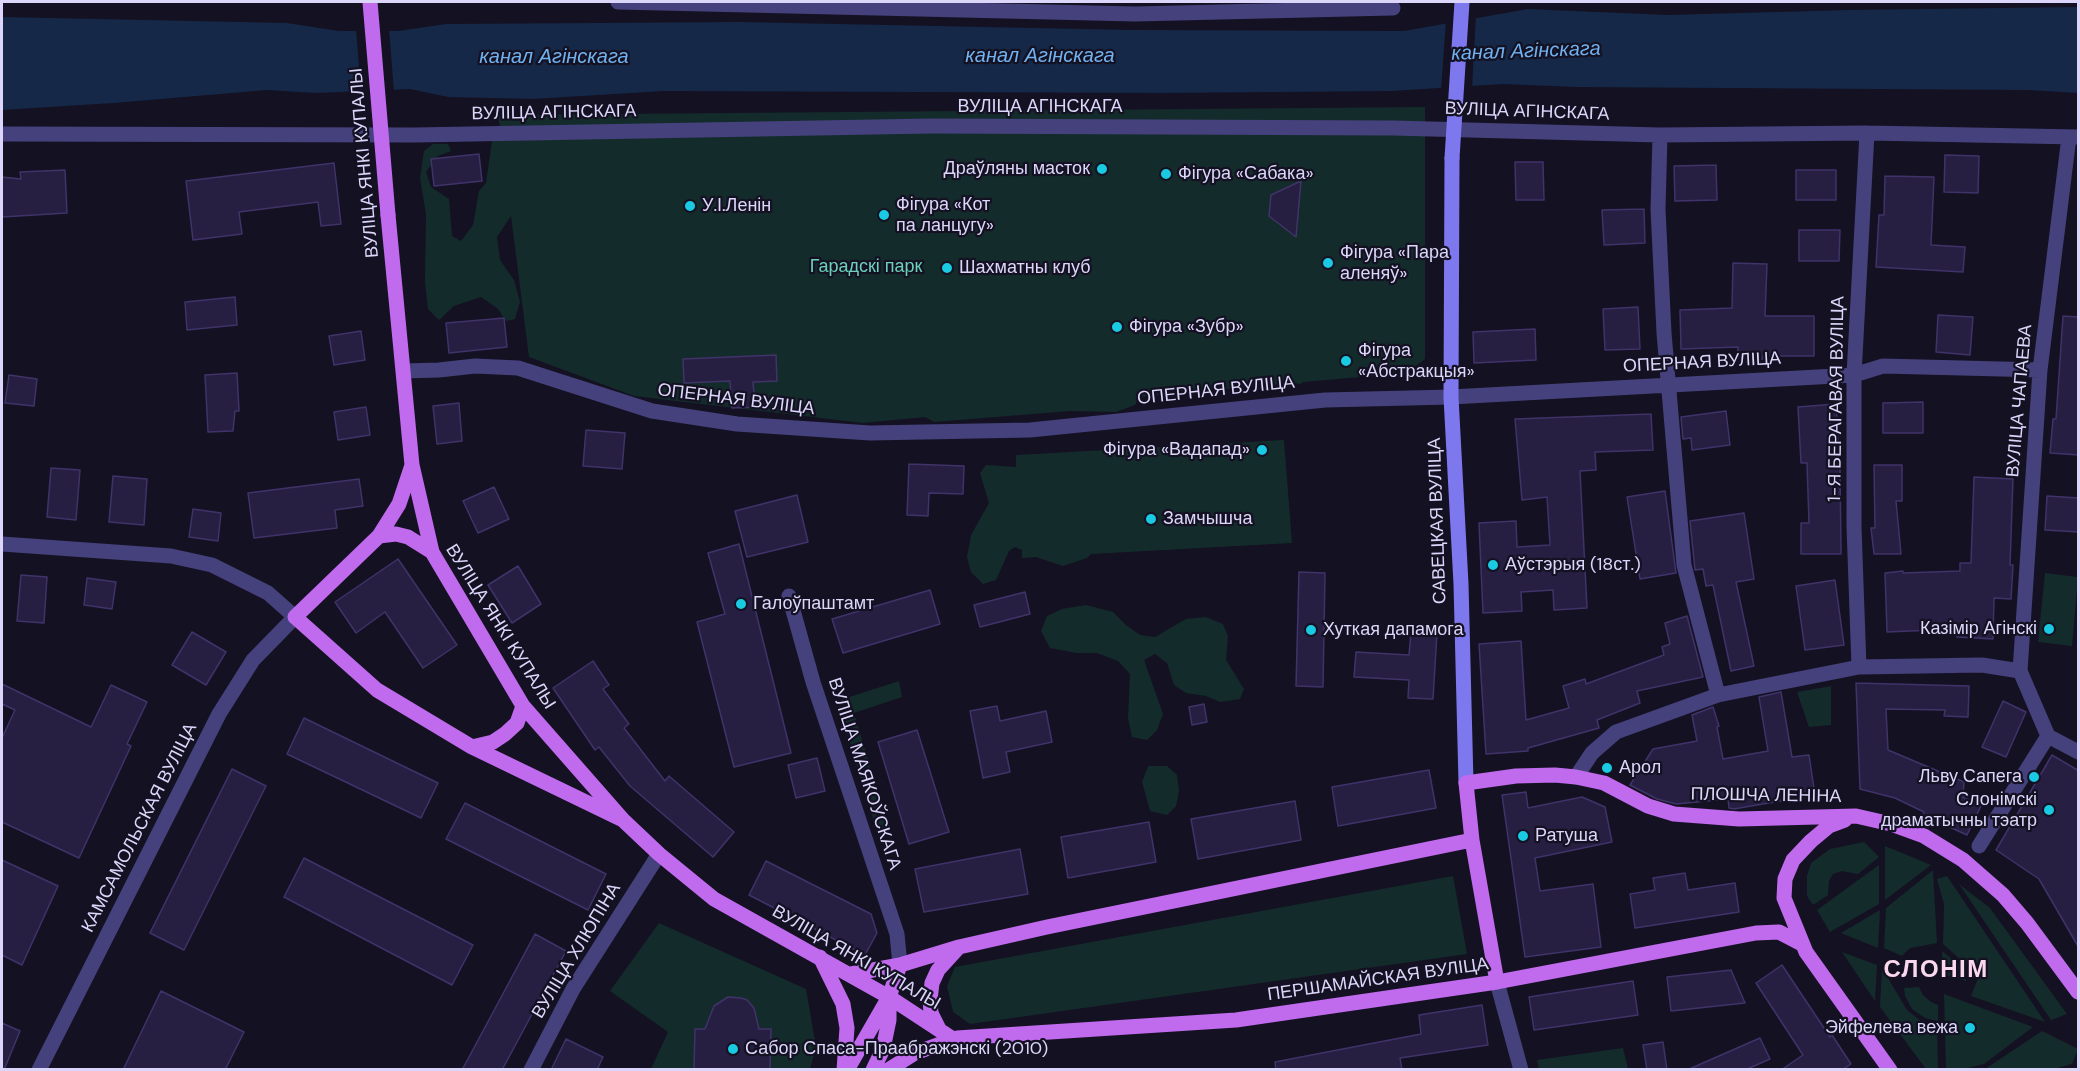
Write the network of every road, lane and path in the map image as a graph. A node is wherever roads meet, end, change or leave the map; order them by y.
1 (370, 2) edge
2 (618, 2) edge
3 (1462, 2) edge
4 (1393, 8) dead end
5 (1867, 133) junction
6 (2, 134) edge
7 (1660, 135) junction
8 (2074, 137) edge
9 (404, 370) junction
10 (2040, 370) junction
11 (1854, 375) junction
12 (1668, 385) junction
13 (1451, 397) junction
14 (412, 465) junction
15 (380, 536) junction
16 (2, 544) edge
17 (432, 552) junction
18 (789, 596) dead end
19 (295, 617) junction
20 (1859, 667) junction
21 (2020, 671) junction
22 (1718, 695) junction
23 (523, 706) junction
24 (2048, 736) junction
25 (472, 747) junction
26 (2079, 752) edge
27 (1576, 777) junction
28 (1466, 783) junction
29 (1856, 816) junction
30 (623, 820) junction
31 (1472, 840) junction
32 (1979, 846) dead end
33 (660, 854) junction
34 (1802, 944) junction
35 (959, 947) junction
36 (820, 957) junction
37 (900, 965) junction
38 (851, 974) junction
39 (1497, 982) junction
40 (2079, 992) edge
41 (889, 997) junction
42 (946, 1035) junction
43 (39, 1070) edge
44 (531, 1070) edge
45 (845, 1070) edge
46 (873, 1070) edge
47 (888, 1070) edge
48 (1521, 1070) edge
49 (1890, 1070) edge

1 - 9 main road, ВУЛІЦА ЯНКІ КУПАЛЫ, bridge
2 - 4 street
3 - 13 main road, САВЕЦКАЯ ВУЛІЦА, bridge
5 - 7 street, ВУЛІЦА АГІНСКАГА
5 - 8 street, ВУЛІЦА АГІНСКАГА
5 - 11 street, 1-Я БЕРАГАВАЯ ВУЛІЦА
6 - 7 street, ВУЛІЦА АГІНСКАГА
7 - 12 street
8 - 10 street, ВУЛІЦА ЧАПАЕВА
9 - 13 street, ОПЕРНАЯ ВУЛІЦА
9 - 14 main road, ВУЛІЦА ЯНКІ КУПАЛЫ
10 - 11 street, ОПЕРНАЯ ВУЛІЦА
10 - 21 street, ВУЛІЦА ЧАПАЕВА
11 - 12 street, ОПЕРНАЯ ВУЛІЦА
11 - 20 street, 1-Я БЕРАГАВАЯ ВУЛІЦА
12 - 13 street, ОПЕРНАЯ ВУЛІЦА
12 - 22 street
13 - 28 main road, САВЕЦКАЯ ВУЛІЦА
14 - 15 main road, ВУЛІЦА ЯНКІ КУПАЛЫ
14 - 17 main road
15 - 17 main road, ВУЛІЦА ЯНКІ КУПАЛЫ
15 - 19 main road
16 - 19 street
17 - 23 main road, ВУЛІЦА ЯНКІ КУПАЛЫ
18 - 37 street, ВУЛІЦА МАЯКОЎСКАГА
19 - 25 main road
19 - 43 street, КАМСАМОЛЬСКАЯ ВУЛІЦА
20 - 21 street
20 - 22 street
21 - 24 street
22 - 27 street
23 - 25 main road
23 - 30 main road, ВУЛІЦА ЯНКІ КУПАЛЫ
24 - 26 street
24 - 32 street
25 - 30 main road
27 - 28 main road, ПЛОШЧА ЛЕНІНА
27 - 29 main road, ПЛОШЧА ЛЕНІНА
28 - 31 main road, САВЕЦКАЯ ВУЛІЦА
29 - 34 main road, ПЛОШЧА ЛЕНІНА
29 - 40 main road, ПЛОШЧА ЛЕНІНА
30 - 33 main road, ВУЛІЦА ЯНКІ КУПАЛЫ
31 - 35 main road
31 - 39 main road, САВЕЦКАЯ ВУЛІЦА
33 - 36 main road, ВУЛІЦА ЯНКІ КУПАЛЫ
33 - 44 street, ВУЛІЦА ХЛЮПІНА
34 - 39 main road, ПЕРШАМАЙСКАЯ ВУЛІЦА
34 - 49 main road, ПЛОШЧА ЛЕНІНА
35 - 37 main road
35 - 42 main road
36 - 38 main road, ВУЛІЦА ЯНКІ КУПАЛЫ
36 - 45 main road
37 - 38 main road
37 - 41 main road
38 - 41 main road, ВУЛІЦА ЯНКІ КУПАЛЫ
39 - 42 main road, ПЕРШАМАЙСКАЯ ВУЛІЦА
39 - 48 street, САВЕЦКАЯ ВУЛІЦА
41 - 42 main road, ВУЛІЦА ЯНКІ КУПАЛЫ
41 - 45 main road
41 - 46 main road
42 - 47 main road, ПЕРШАМАЙСКАЯ ВУЛІЦА

